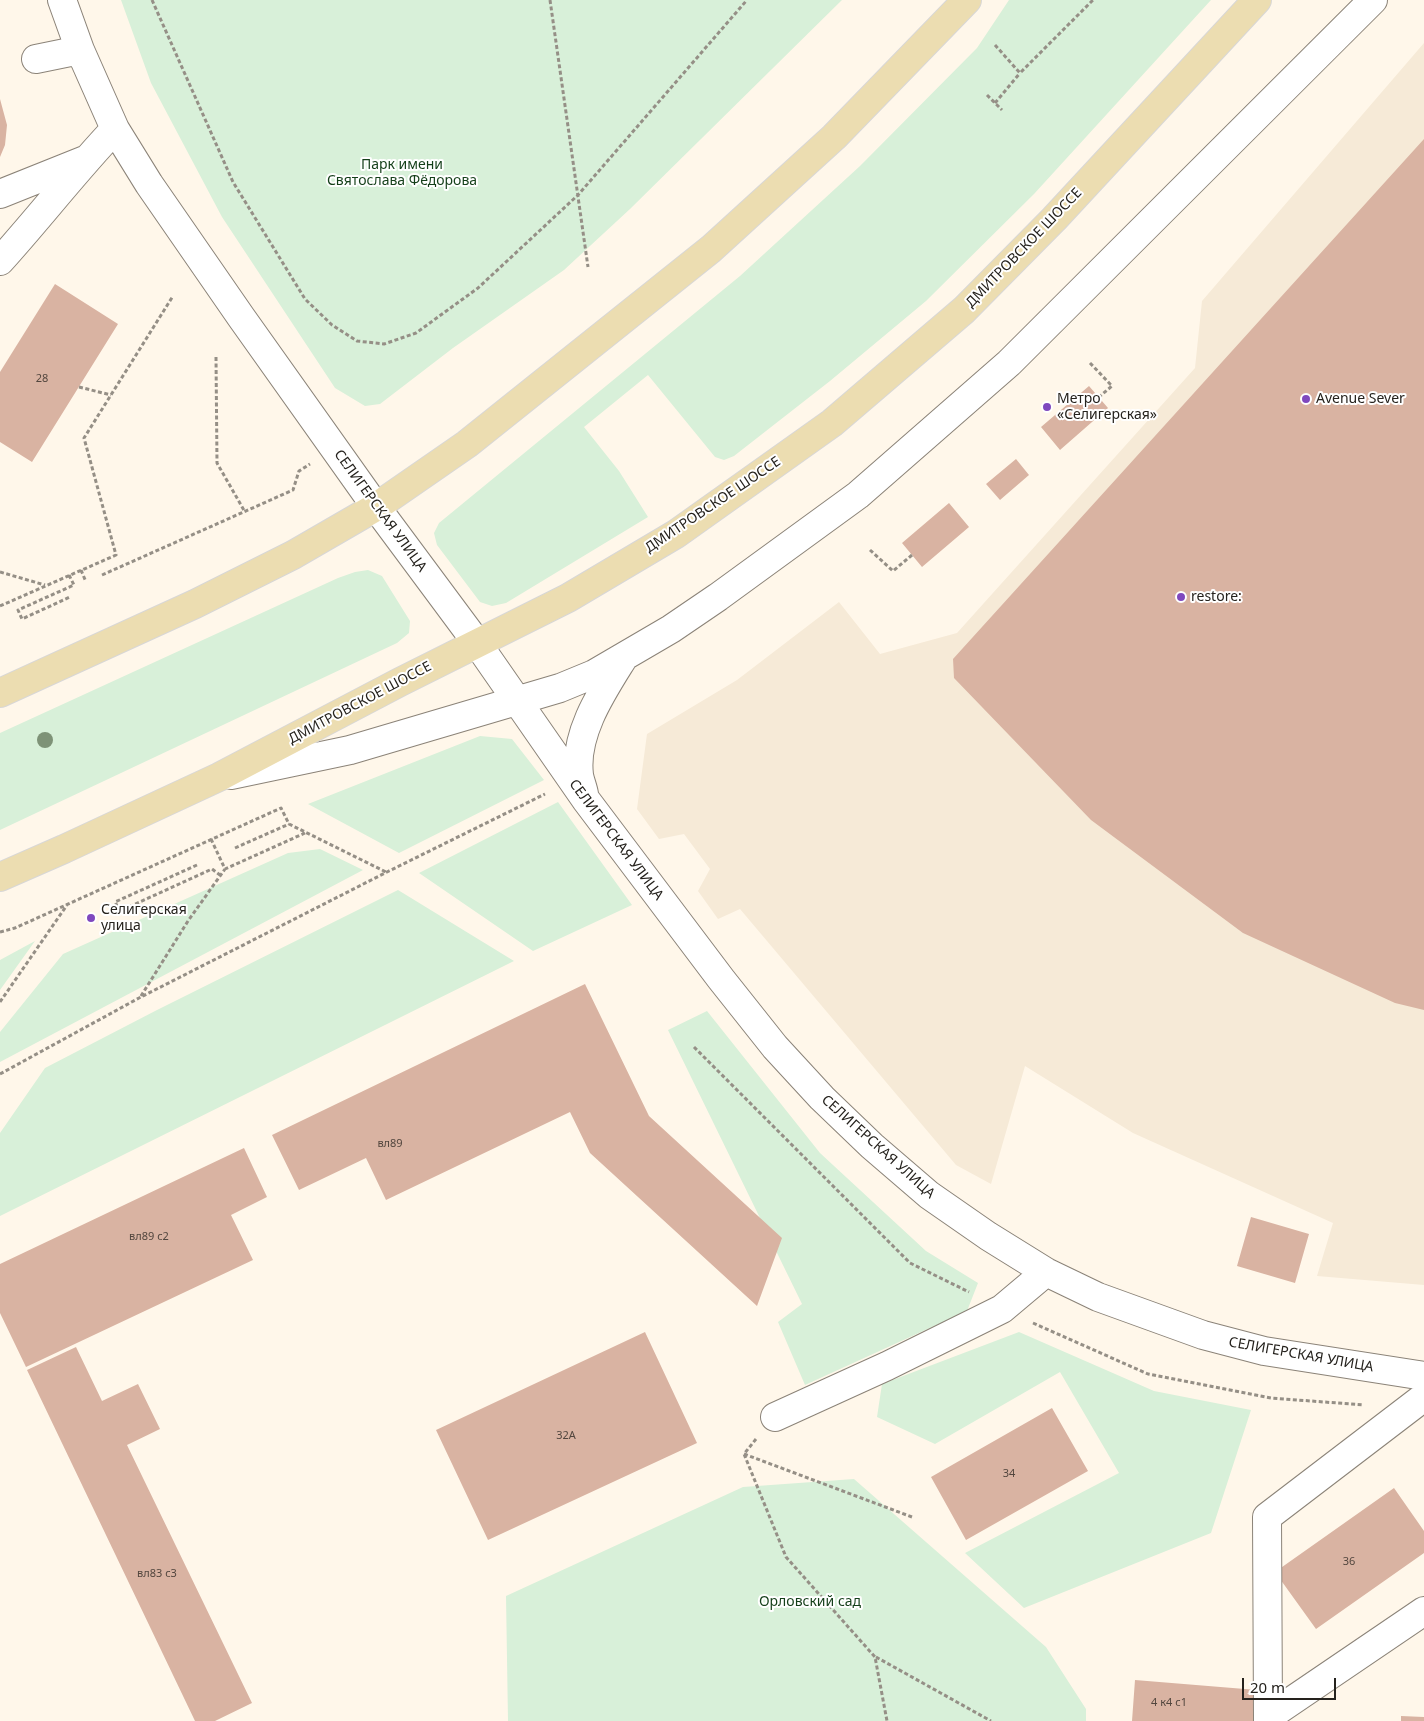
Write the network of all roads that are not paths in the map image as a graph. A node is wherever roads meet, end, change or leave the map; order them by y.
1 (62, 0) edge
2 (967, 0) edge
3 (1257, 0) edge
4 (1374, 0) edge
5 (80, 50) junction
6 (36, 59) dead end
7 (115, 129) junction
8 (86, 160) junction
9 (0, 194) edge
10 (0, 261) edge
11 (376, 507) junction
12 (476, 644) junction
13 (624, 657) junction
14 (0, 692) edge
15 (517, 702) junction
16 (220, 777) junction
17 (586, 800) junction
18 (0, 877) edge
19 (1046, 1272) junction
20 (1424, 1376) edge
21 (1424, 1397) edge
22 (775, 1417) road end
23 (1424, 1611) edge
24 (1268, 1719) edge

1 - 5 street, СЕЛИГЕРСКАЯ УЛИЦА
2 - 11 main road
3 - 12 main road, ДМИТРОВСКОЕ ШОССЕ
4 - 13 street
5 - 6 street
5 - 7 street, СЕЛИГЕРСКАЯ УЛИЦА
7 - 8 street
7 - 11 street, СЕЛИГЕРСКАЯ УЛИЦА
8 - 9 street
8 - 10 street
11 - 12 street, СЕЛИГЕРСКАЯ УЛИЦА
11 - 14 main road
12 - 15 street, СЕЛИГЕРСКАЯ УЛИЦА
12 - 16 main road, ДМИТРОВСКОЕ ШОССЕ
13 - 15 street
13 - 17 street
15 - 16 street
15 - 17 street, СЕЛИГЕРСКАЯ УЛИЦА
16 - 18 main road, ДМИТРОВСКОЕ ШОССЕ
17 - 19 street, СЕЛИГЕРСКАЯ УЛИЦА
19 - 20 street, СЕЛИГЕРСКАЯ УЛИЦА
19 - 22 street
21 - 24 street
23 - 24 street

